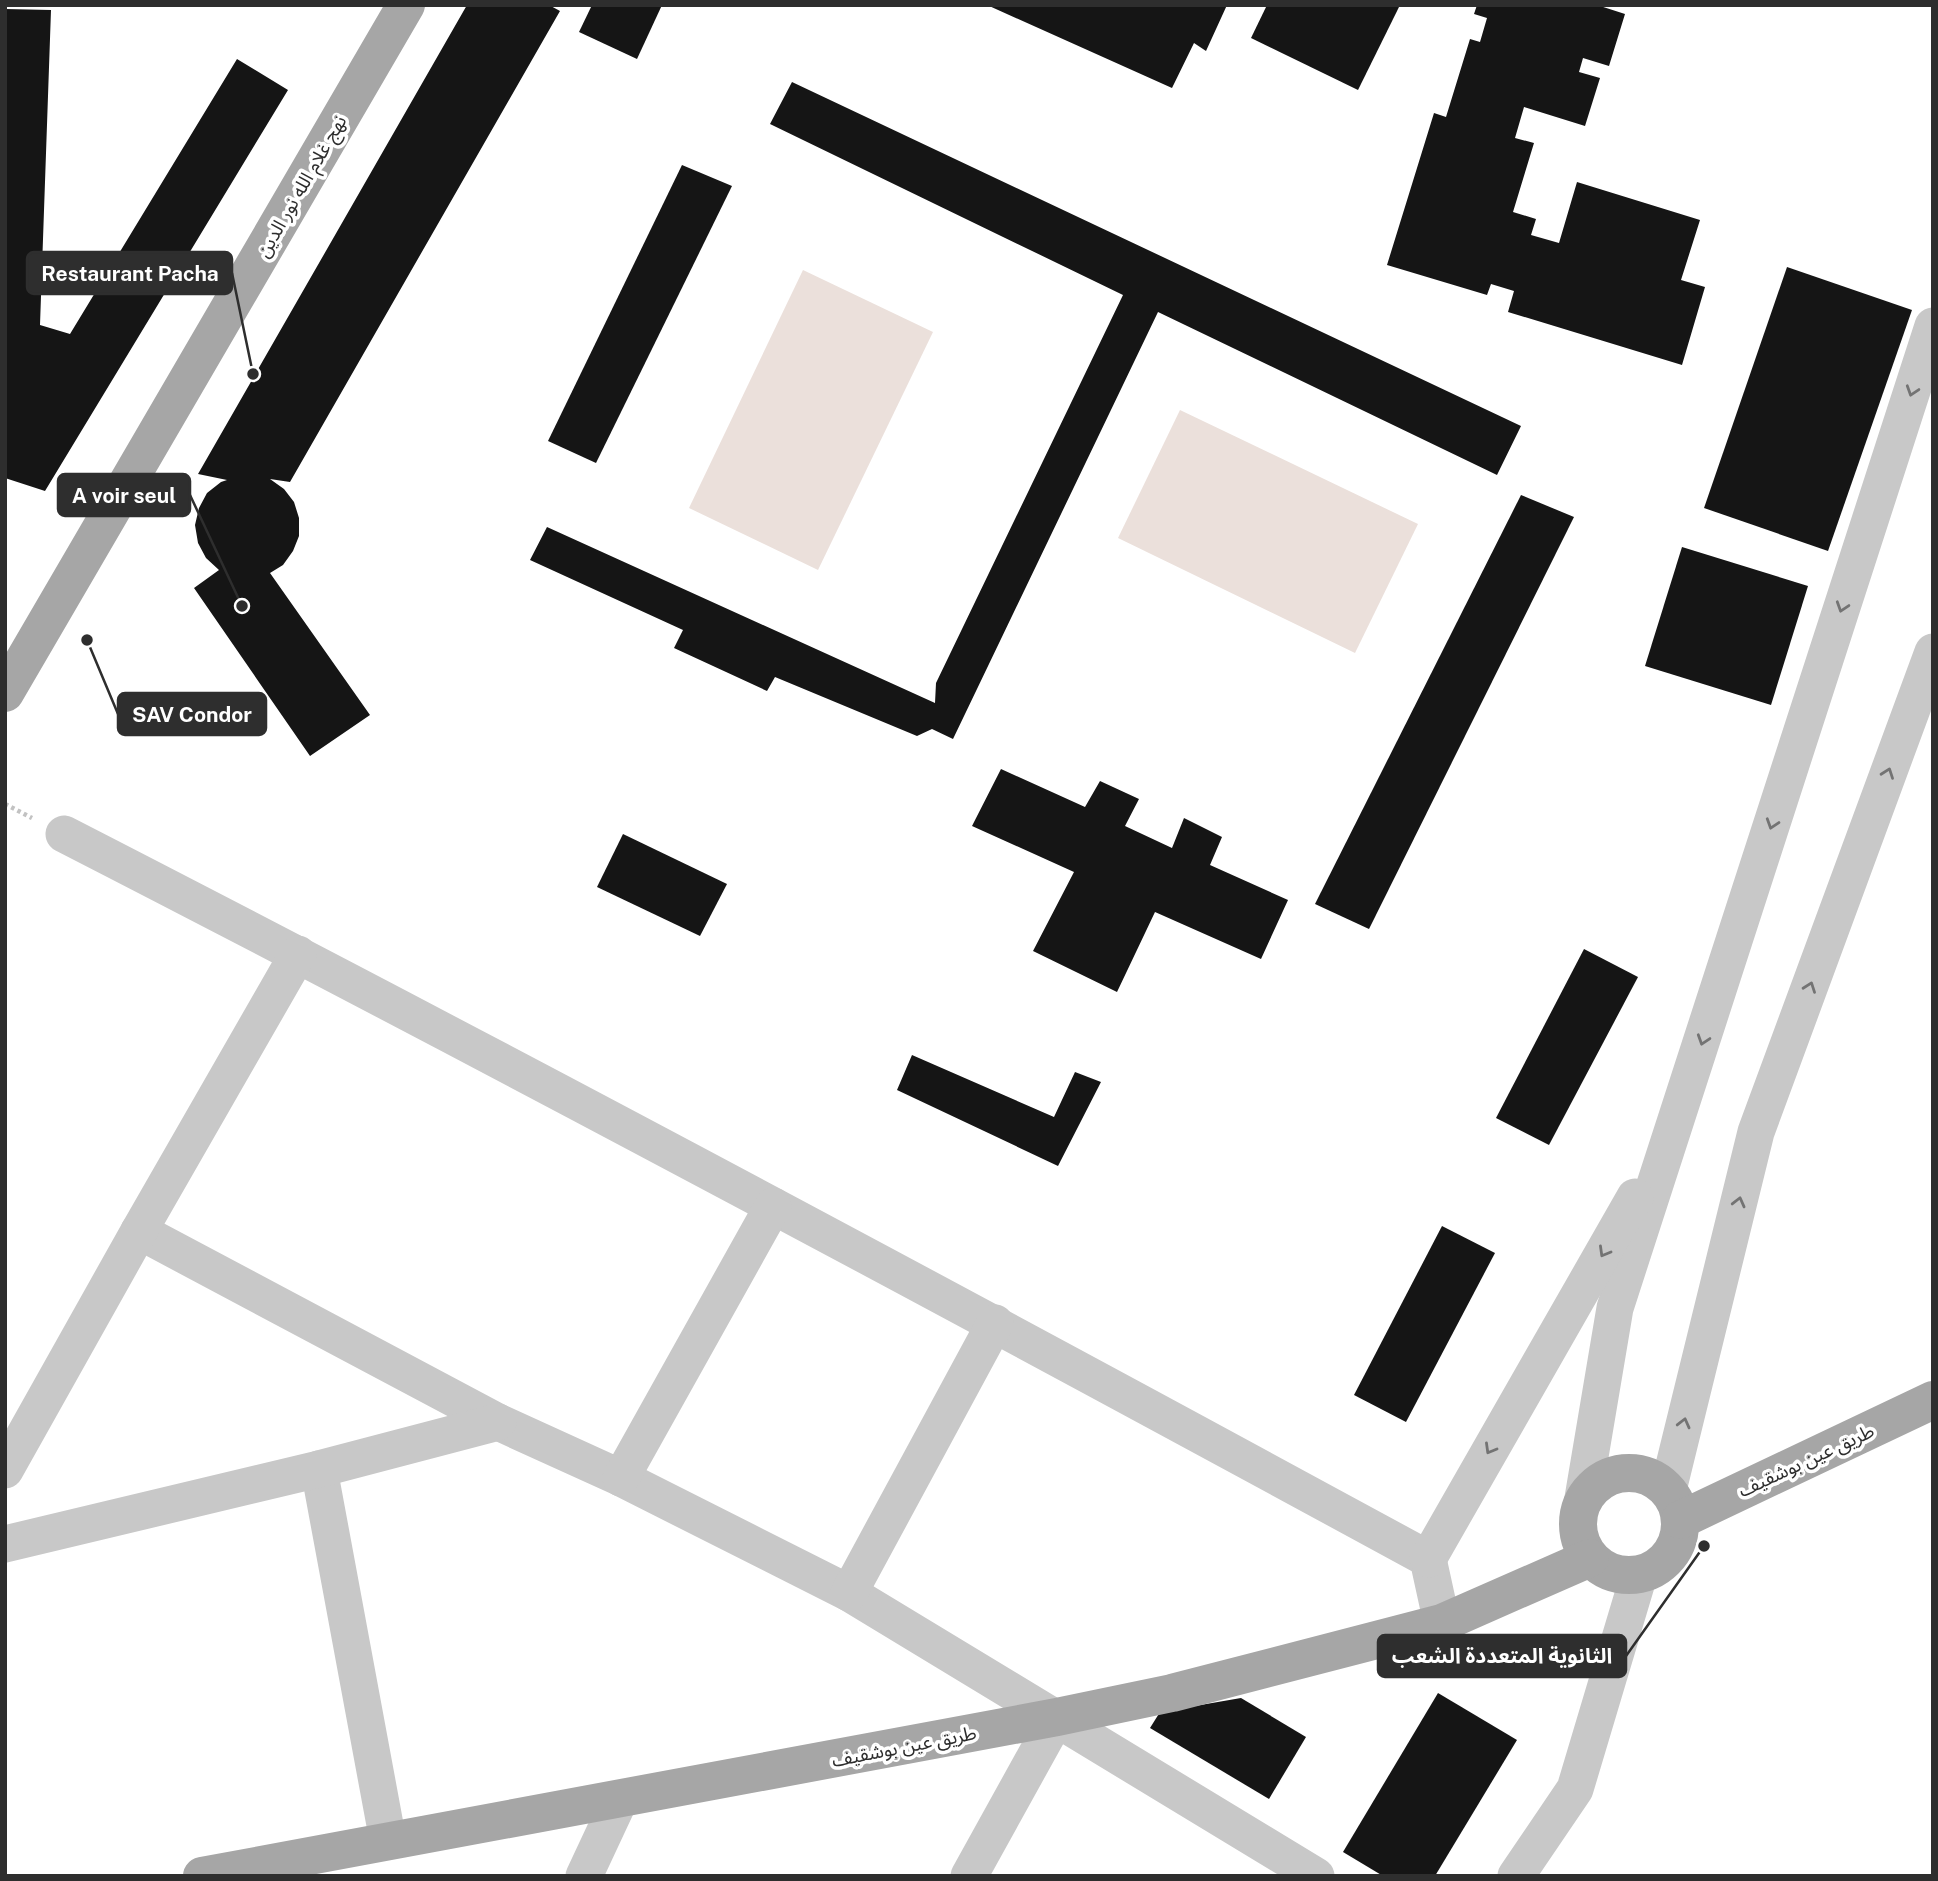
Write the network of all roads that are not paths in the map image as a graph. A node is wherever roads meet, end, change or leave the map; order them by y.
1 (407, 5) edge
2 (1933, 326) edge
3 (1933, 652) edge
4 (5, 693) edge
5 (64, 834) dead end
6 (298, 954) junction
7 (1674, 1129) junction
8 (773, 1206) junction
9 (139, 1231) junction
10 (995, 1323) junction
11 (1933, 1400) edge
12 (498, 1422) junction
13 (319, 1469) junction
14 (5, 1470) edge
15 (621, 1478) junction
16 (1583, 1498) junction
17 (1674, 1505) junction
18 (5, 1544) edge
19 (1590, 1558) junction
20 (1428, 1559) junction
21 (1639, 1575) junction
22 (849, 1593) junction
23 (1442, 1623) junction
24 (1057, 1717) junction
25 (620, 1799) junction
26 (388, 1841) junction
27 (202, 1876) edge
28 (584, 1876) edge
29 (969, 1876) edge
30 (1316, 1876) edge
31 (1516, 1876) edge

1 - 4 main road, نهج غلام الله نور الدين
2 -> 7 street
17 -> 3 street
5 - 6 street
6 - 8 street
6 - 9 street
7 - 16 street
7 -> 20 street
8 - 10 street
8 - 15 street
9 - 12 street
9 - 14 street
10 - 20 street
10 - 22 street
11 - 17 main road, طريق عين بوشقيف
12 - 13 street
12 - 15 street
13 - 18 street
13 - 26 street
15 - 22 street
16 - 17 main road
16 - 19 main road
17 - 21 main road
19 - 21 main road
19 - 23 main road, طريق عين بوشقيف
20 - 23 street
21 - 31 street
22 - 24 street
23 - 24 main road, طريق عين بوشقيف
24 - 25 main road, طريق عين بوشقيف
24 - 29 street
24 - 30 street
25 - 26 main road, طريق عين بوشقيف
25 - 28 street
26 - 27 main road, طريق عين بوشقيف

